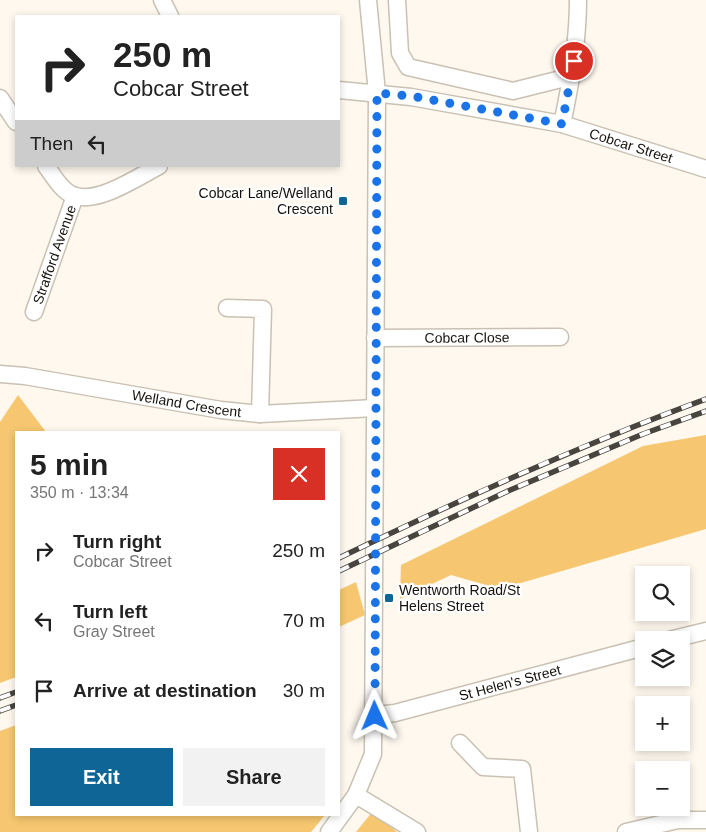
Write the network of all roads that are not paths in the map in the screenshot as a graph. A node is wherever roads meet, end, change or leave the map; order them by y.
1 (162, 0) edge
2 (368, 0) edge
3 (397, 0) edge
4 (578, 0) edge
5 (170, 15) edge
6 (573, 76) junction
7 (340, 90) edge
8 (377, 93) junction
9 (0, 98) edge
10 (15, 120) edge
11 (562, 124) junction
12 (47, 167) edge
13 (157, 167) edge
14 (706, 169) edge
15 (75, 196) junction
16 (227, 308) dead end
17 (34, 312) dead end
18 (560, 337) dead end
19 (375, 338) junction
20 (0, 374) edge
21 (375, 408) junction
22 (260, 414) junction
23 (706, 631) edge
24 (690, 635) edge
25 (635, 649) edge
26 (375, 716) junction
27 (460, 742) dead end
28 (356, 795) junction
29 (706, 820) edge
30 (329, 832) edge
31 (417, 832) edge
32 (529, 832) edge
33 (626, 832) edge

1 - 5 street
2 - 8 street
3 - 6 street
4 - 6 street
6 - 11 street
7 - 8 street
8 - 11 street, Cobcar Street
8 - 19 street
9 - 10 street
11 - 14 street, Cobcar Street
12 - 15 street, Strafford Avenue
13 - 15 street, Strafford Avenue
15 - 17 street, Strafford Avenue
16 - 22 street
18 - 19 street, Cobcar Close
19 - 21 street
20 - 22 street, Welland Crescent
21 - 22 street, Welland Crescent
21 - 26 street
23 - 24 street
25 - 26 street, St Helen's Street
26 - 28 street
27 - 32 street
28 - 30 street
28 - 31 street
29 - 33 street

